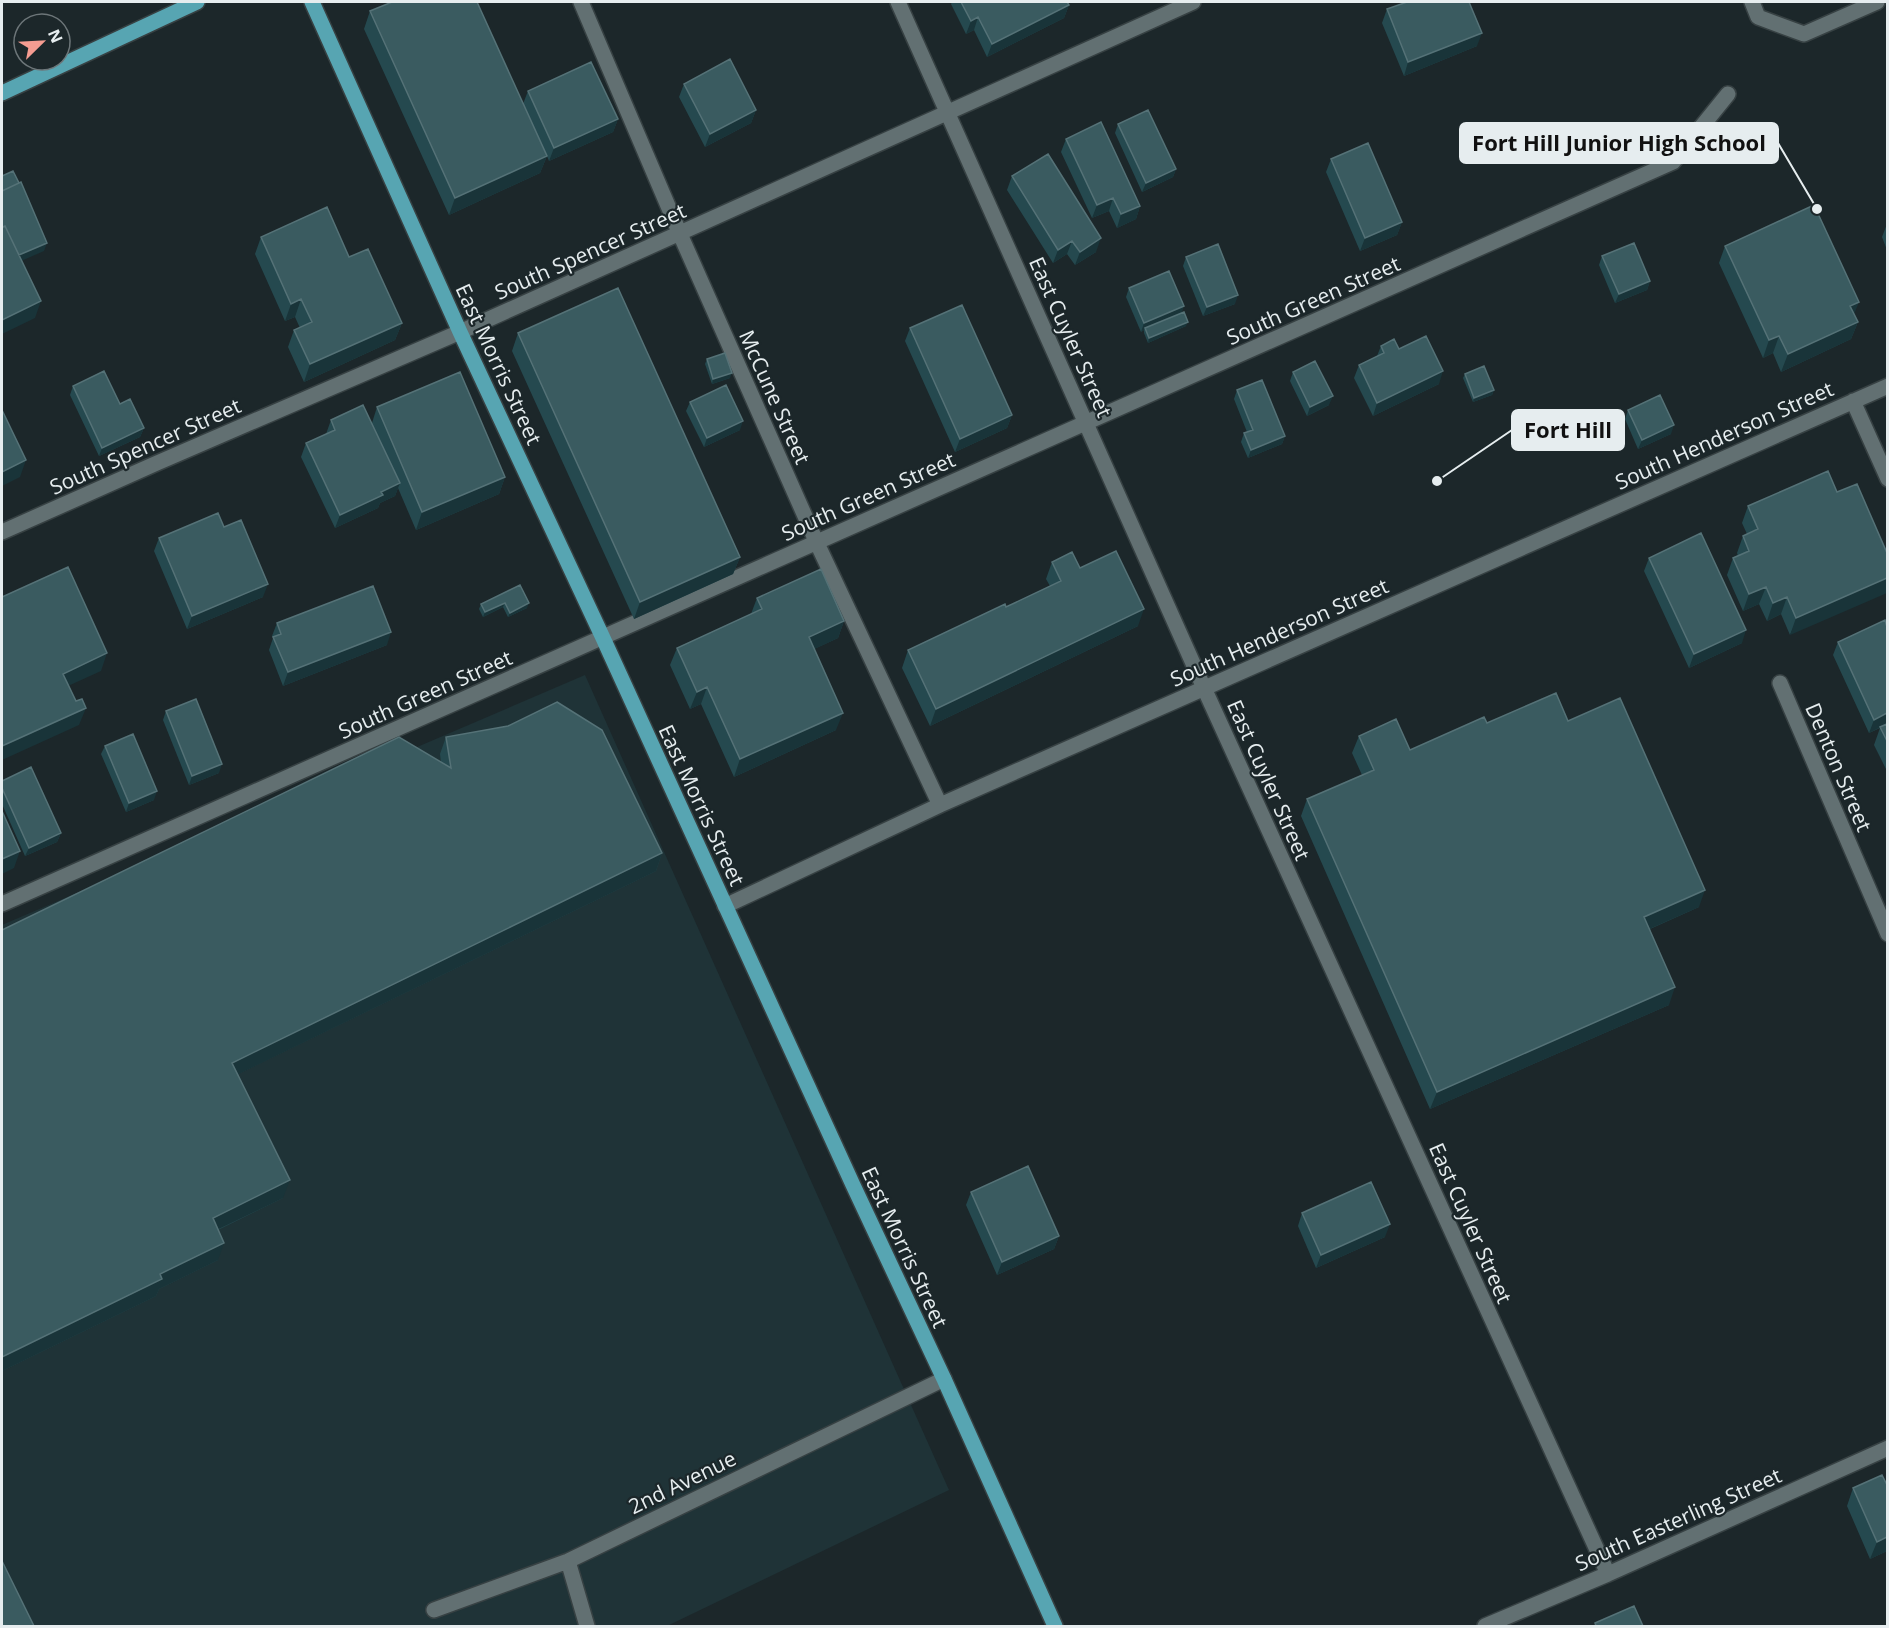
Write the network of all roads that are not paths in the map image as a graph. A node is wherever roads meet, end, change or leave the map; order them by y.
1 (197, 2) edge
2 (312, 2) edge
3 (581, 2) edge
4 (898, 2) edge
5 (1192, 2) edge
6 (1752, 2) edge
7 (1877, 2) edge
8 (2, 93) edge
9 (1728, 94) dead end
10 (949, 113) junction
11 (680, 234) junction
12 (460, 332) junction
13 (1887, 386) edge
14 (1853, 401) junction
15 (1087, 424) junction
16 (1887, 479) edge
17 (2, 532) edge
18 (816, 541) junction
19 (603, 638) junction
20 (1780, 683) dead end
21 (1204, 688) junction
22 (940, 805) junction
23 (2, 904) edge
24 (725, 906) junction
25 (1887, 934) edge
26 (944, 1379) junction
27 (1887, 1448) edge
28 (568, 1561) junction
29 (1608, 1574) junction
30 (434, 1610) dead end
31 (587, 1626) edge
32 (1055, 1626) edge
33 (1485, 1626) edge

1 - 8 main road
2 - 12 main road, East Morris Street
3 - 11 street, McCune Street
4 - 10 street, East Cuyler Street
5 - 10 street, South Spencer Street
6 - 7 street
9 - 15 street, South Green Street
10 - 11 street, South Spencer Street
10 - 15 street, East Cuyler Street
11 - 12 street, South Spencer Street
11 - 18 street, McCune Street
12 - 17 street, South Spencer Street
12 - 19 main road, East Morris Street
13 - 14 street, South Henderson Street
14 - 16 street
14 - 21 street, South Henderson Street
15 - 18 street, South Green Street
15 - 21 street, East Cuyler Street
18 - 19 street, South Green Street
18 - 22 street, McCune Street
19 - 23 street, South Green Street
19 - 24 main road, East Morris Street
20 - 25 street, Denton Street
21 - 22 street, South Henderson Street
21 - 29 street, East Cuyler Street
22 - 24 street, South Henderson Street
24 - 26 main road, East Morris Street
26 - 28 street, 2nd Avenue
26 - 32 main road, East Morris Street
27 - 29 street, South Easterling Street
28 - 30 street, 2nd Avenue
28 - 31 street
29 - 33 street, South Easterling Street

